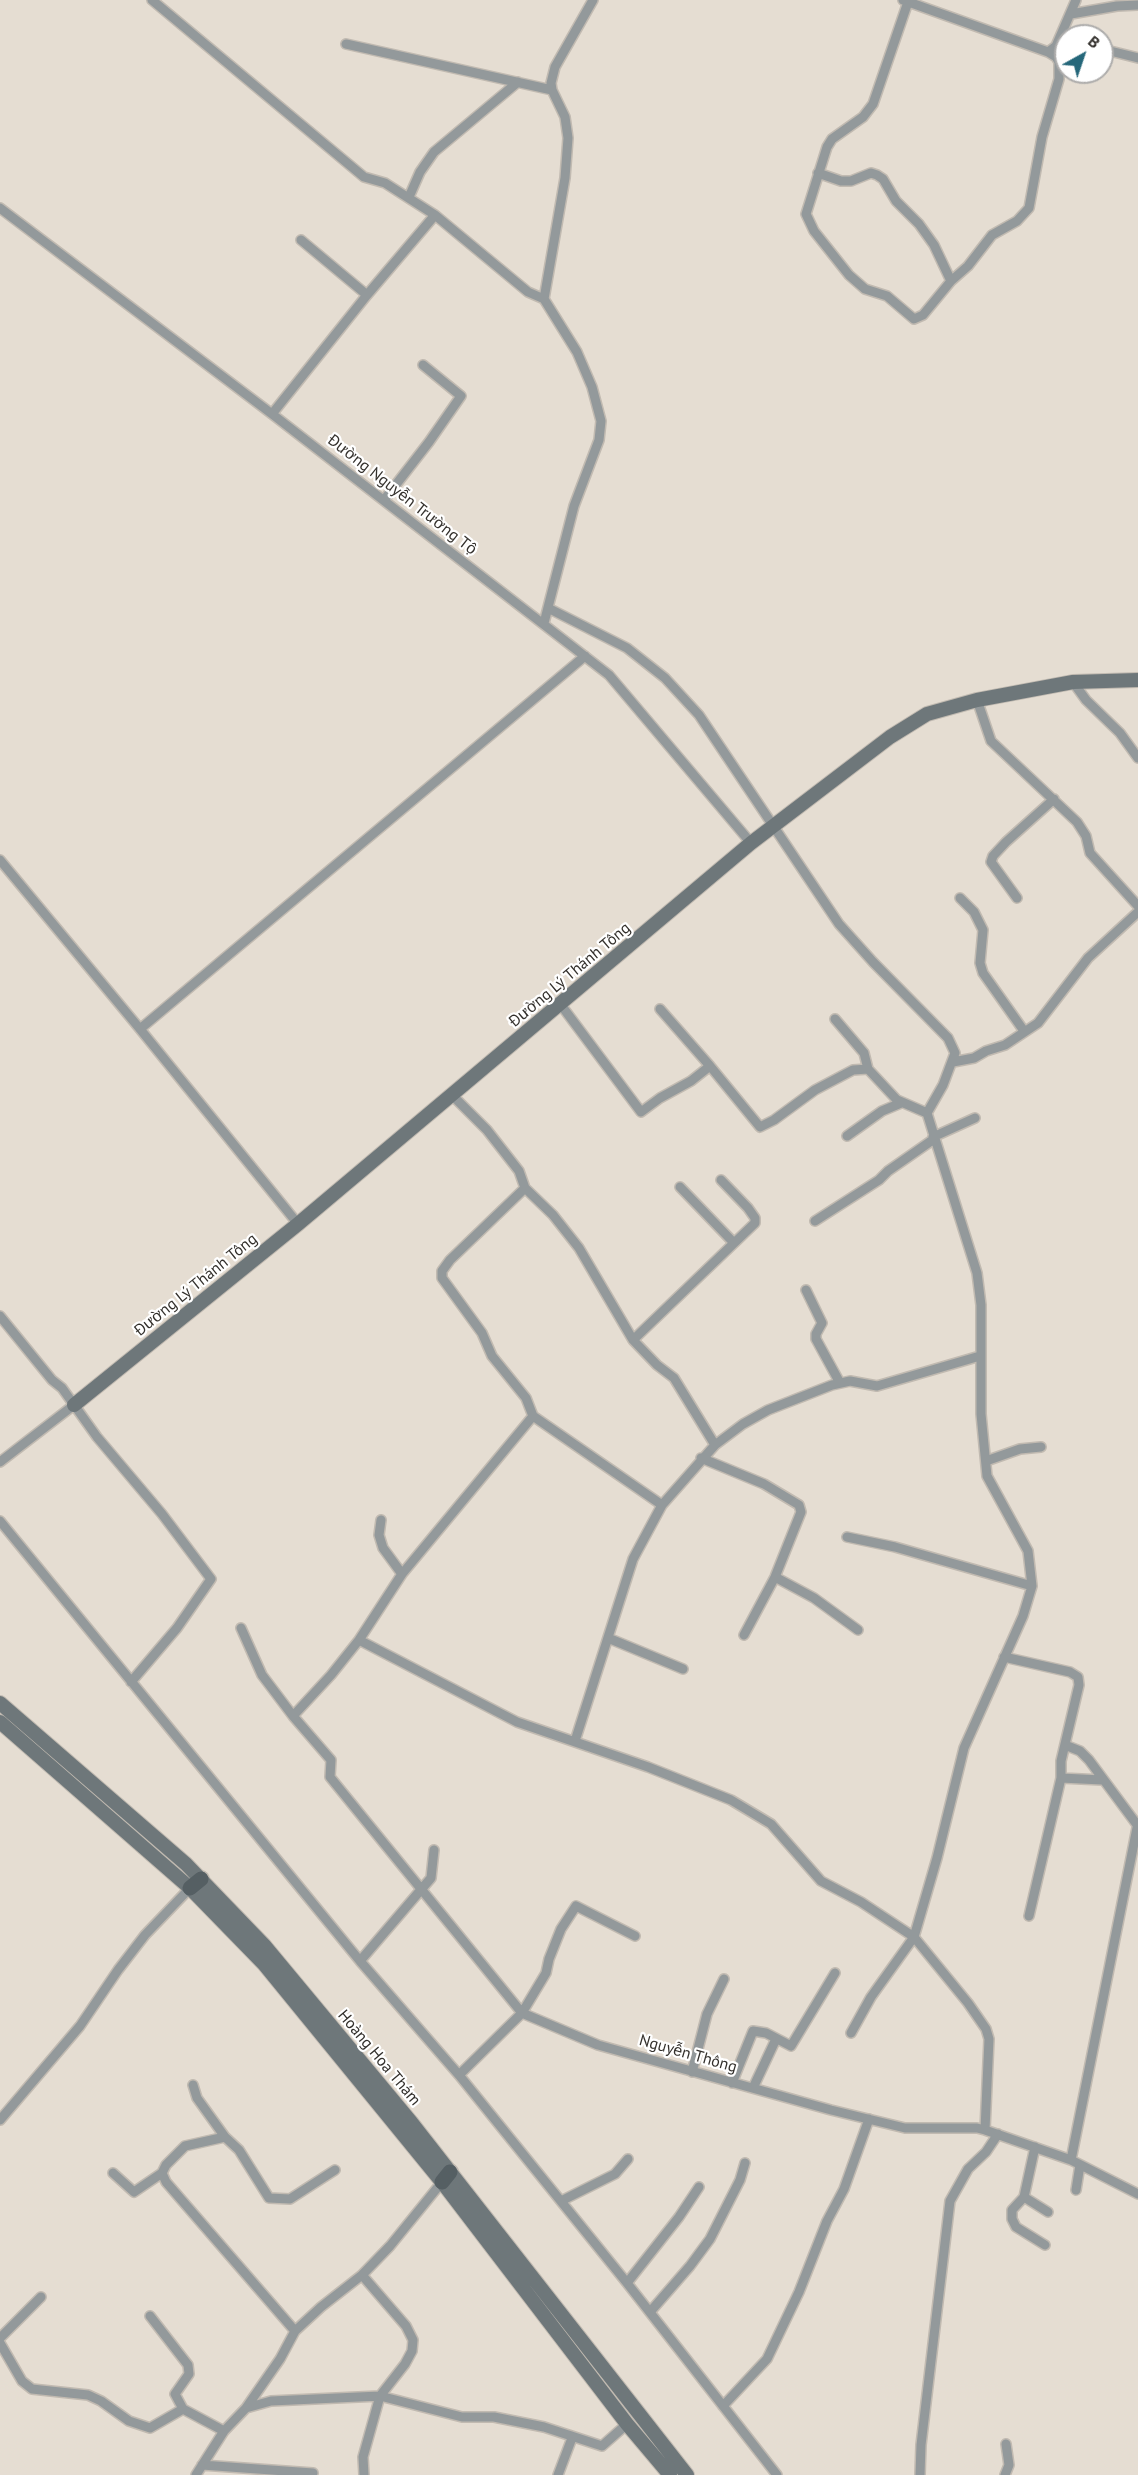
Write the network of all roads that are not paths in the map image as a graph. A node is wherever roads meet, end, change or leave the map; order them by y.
1 (152, 0) edge
2 (593, 0) edge
3 (1076, 0) edge
4 (906, 1) edge
5 (1138, 5) edge
6 (1071, 14) junction
7 (1068, 24) edge
8 (346, 44) dead end
9 (1054, 49) edge
10 (1048, 52) junction
11 (1114, 53) edge
12 (1138, 58) edge
13 (518, 82) junction
14 (552, 90) junction
15 (818, 173) junction
16 (410, 197) junction
17 (0, 208) edge
18 (435, 215) junction
19 (301, 240) dead end
20 (951, 281) junction
21 (367, 295) junction
22 (544, 300) junction
23 (423, 364) dead end
24 (272, 414) junction
25 (384, 500) junction
26 (548, 608) junction
27 (544, 624) junction
28 (585, 656) junction
29 (1138, 680) edge
30 (1073, 682) junction
31 (977, 700) junction
32 (1138, 758) edge
33 (1054, 799) junction
34 (775, 826) junction
35 (751, 843) junction
36 (0, 860) edge
37 (960, 898) dead end
38 (1017, 898) dead end
39 (1138, 906) edge
40 (1138, 912) edge
41 (561, 1005) junction
42 (660, 1009) dead end
43 (835, 1019) dead end
44 (140, 1029) junction
45 (1024, 1031) junction
46 (953, 1062) junction
47 (710, 1066) junction
48 (868, 1069) junction
49 (452, 1095) junction
50 (901, 1102) junction
51 (927, 1113) junction
52 (975, 1118) dead end
53 (846, 1136) dead end
54 (934, 1138) junction
55 (721, 1180) dead end
56 (680, 1187) dead end
57 (525, 1188) junction
58 (815, 1221) dead end
59 (298, 1224) junction
60 (734, 1243) junction
61 (806, 1290) dead end
62 (0, 1316) edge
63 (633, 1340) junction
64 (980, 1356) junction
65 (840, 1383) junction
66 (74, 1405) junction
67 (533, 1416) junction
68 (715, 1444) junction
69 (1041, 1447) dead end
70 (701, 1458) junction
71 (986, 1461) junction
72 (0, 1462) edge
73 (662, 1505) junction
74 (381, 1520) dead end
75 (0, 1521) edge
76 (847, 1537) dead end
77 (402, 1574) junction
78 (775, 1577) junction
79 (1032, 1586) junction
80 (241, 1628) dead end
81 (858, 1630) dead end
82 (744, 1635) dead end
83 (608, 1638) junction
84 (359, 1640) junction
85 (1004, 1657) junction
86 (683, 1669) dead end
87 (131, 1682) junction
88 (0, 1703) edge
89 (292, 1716) junction
90 (0, 1722) edge
91 (575, 1741) junction
92 (1065, 1745) junction
93 (1061, 1778) junction
94 (1102, 1780) junction
95 (1138, 1824) edge
96 (434, 1850) dead end
97 (196, 1883) junction
98 (422, 1891) junction
99 (1029, 1916) dead end
100 (635, 1936) dead end
101 (914, 1937) junction
102 (360, 1961) junction
103 (835, 1973) dead end
104 (724, 1979) dead end
105 (522, 2013) junction
106 (851, 2033) dead end
107 (776, 2039) junction
108 (692, 2072) junction
109 (459, 2075) junction
110 (732, 2083) junction
111 (194, 2085) dead end
112 (753, 2088) junction
113 (0, 2120) edge
114 (869, 2120) junction
115 (984, 2130) junction
116 (998, 2134) junction
117 (225, 2137) junction
118 (1035, 2147) junction
119 (628, 2159) dead end
120 (1071, 2160) junction
121 (745, 2163) dead end
122 (1080, 2165) junction
123 (335, 2170) dead end
124 (113, 2173) dead end
125 (162, 2173) junction
126 (446, 2177) junction
127 (699, 2187) dead end
128 (1076, 2190) dead end
129 (1138, 2194) edge
130 (1024, 2197) junction
131 (561, 2201) junction
132 (1048, 2212) dead end
133 (1045, 2246) dead end
134 (362, 2275) junction
135 (627, 2283) junction
136 (41, 2296) dead end
137 (650, 2312) junction
138 (150, 2316) dead end
139 (295, 2331) junction
140 (0, 2338) edge
141 (0, 2343) edge
142 (380, 2396) junction
143 (723, 2406) junction
144 (246, 2408) junction
145 (183, 2409) junction
146 (627, 2424) junction
147 (224, 2431) junction
148 (572, 2438) junction
149 (1006, 2444) dead end
150 (202, 2465) junction
151 (313, 2473) dead end
152 (196, 2475) edge
153 (364, 2475) edge
154 (558, 2475) edge
155 (670, 2475) edge
156 (687, 2475) edge
157 (777, 2475) edge
158 (920, 2475) edge
159 (1005, 2475) edge

1 - 16 street
2 - 14 street
3 - 6 street
4 - 10 street
4 - 15 street
5 - 6 street
6 - 7 street
8 - 13 street
9 - 10 street
10 - 20 street
11 - 12 street
13 - 14 street
13 - 16 street
14 - 22 street
15 - 20 street
15 - 20 street
16 - 18 street
17 - 24 street, Đường Nguyễn Trường Tộ
18 - 21 street
18 - 22 street
19 - 21 street
21 - 24 street
22 - 26 street
23 - 25 street
24 - 25 street, Đường Nguyễn Trường Tộ
25 - 27 street, Đường Nguyễn Trường Tộ
26 - 27 street
26 - 34 street
27 - 28 street, Đường Nguyễn Trường Tộ
28 - 35 street, Đường Nguyễn Trường Tộ
28 - 44 street
29 - 30 main road, Đường Lý Thánh Tông
30 - 31 main road, Đường Lý Thánh Tông
30 - 32 street
31 - 33 street
31 - 34 main road, Đường Lý Thánh Tông
33 - 38 street
33 - 39 street
34 - 35 main road, Đường Lý Thánh Tông
34 - 46 street
35 - 41 main road, Đường Lý Thánh Tông
36 - 44 street
37 - 45 street
40 - 45 street
41 - 47 street
41 - 49 main road, Đường Lý Thánh Tông
42 - 47 street
43 - 48 street
44 - 59 street
45 - 46 street
46 - 51 street
47 - 48 street
48 - 50 street
49 - 57 street
49 - 59 main road, Đường Lý Thánh Tông
50 - 51 street
50 - 53 street
51 - 54 street
52 - 54 street
54 - 58 street
54 - 64 street
55 - 60 street
56 - 60 street
57 - 63 street
57 - 67 street
59 - 66 main road, Đường Lý Thánh Tông
60 - 63 street
61 - 65 street
62 - 66 street
63 - 68 street
64 - 65 street
64 - 71 street
65 - 68 street
66 - 72 street
66 - 87 street
67 - 73 street
67 - 77 street
68 - 70 street
69 - 71 street
70 - 73 street
70 - 78 street
71 - 79 street
73 - 83 street
74 - 77 street
75 - 87 street
76 - 79 street
77 - 84 street
78 - 81 street
78 - 82 street
79 - 85 street
80 - 89 street, Nguyễn Thông
83 - 86 street
83 - 91 street
84 - 89 street
84 - 91 street
85 - 92 street
85 - 101 street
87 - 102 street
88 - 97 main road, Hoàng Hoa Thám
89 - 98 street, Nguyễn Thông
90 - 97 main road, Hoàng Hoa Thám
91 - 101 street
92 - 93 street
92 - 94 street
93 - 94 street
93 - 99 street
94 - 95 street
95 - 120 street
96 - 98 street
97 - 113 street
97 - 126 main road, Hoàng Hoa Thám
98 - 102 street
98 - 105 street, Nguyễn Thông
100 - 105 street
101 - 106 street
101 - 115 street
102 - 109 street
103 - 107 street
104 - 108 street
105 - 108 street, Nguyễn Thông
105 - 109 street
107 - 110 street
107 - 112 street
108 - 110 street, Nguyễn Thông
109 - 131 street
110 - 112 street, Nguyễn Thông
111 - 117 street
112 - 114 street, Nguyễn Thông
114 - 115 street, Nguyễn Thông
114 - 143 street
115 - 116 street, Nguyễn Thông
116 - 118 street, Nguyễn Thông
116 - 158 street
117 - 123 street
117 - 125 street
118 - 120 street, Nguyễn Thông
118 - 130 street
119 - 131 street
120 - 122 street, Nguyễn Thông
121 - 137 street
122 - 128 street
122 - 129 street, Nguyễn Thông
124 - 125 street
125 - 139 street
126 - 134 street
126 - 146 main road, Hoàng Hoa Thám
126 - 156 main road, Hoàng Hoa Thám
127 - 135 street
130 - 132 street
130 - 133 street
131 - 135 street
134 - 139 street
134 - 142 street
135 - 137 street
136 - 140 street
137 - 143 street
138 - 145 street
139 - 144 street
141 - 145 street
142 - 144 street
142 - 148 street
142 - 153 street
143 - 157 street
144 - 147 street
145 - 147 street
146 - 148 street
146 - 155 main road, Hoàng Hoa Thám
147 - 150 street
148 - 154 street
149 - 159 street
150 - 151 street
150 - 152 street

